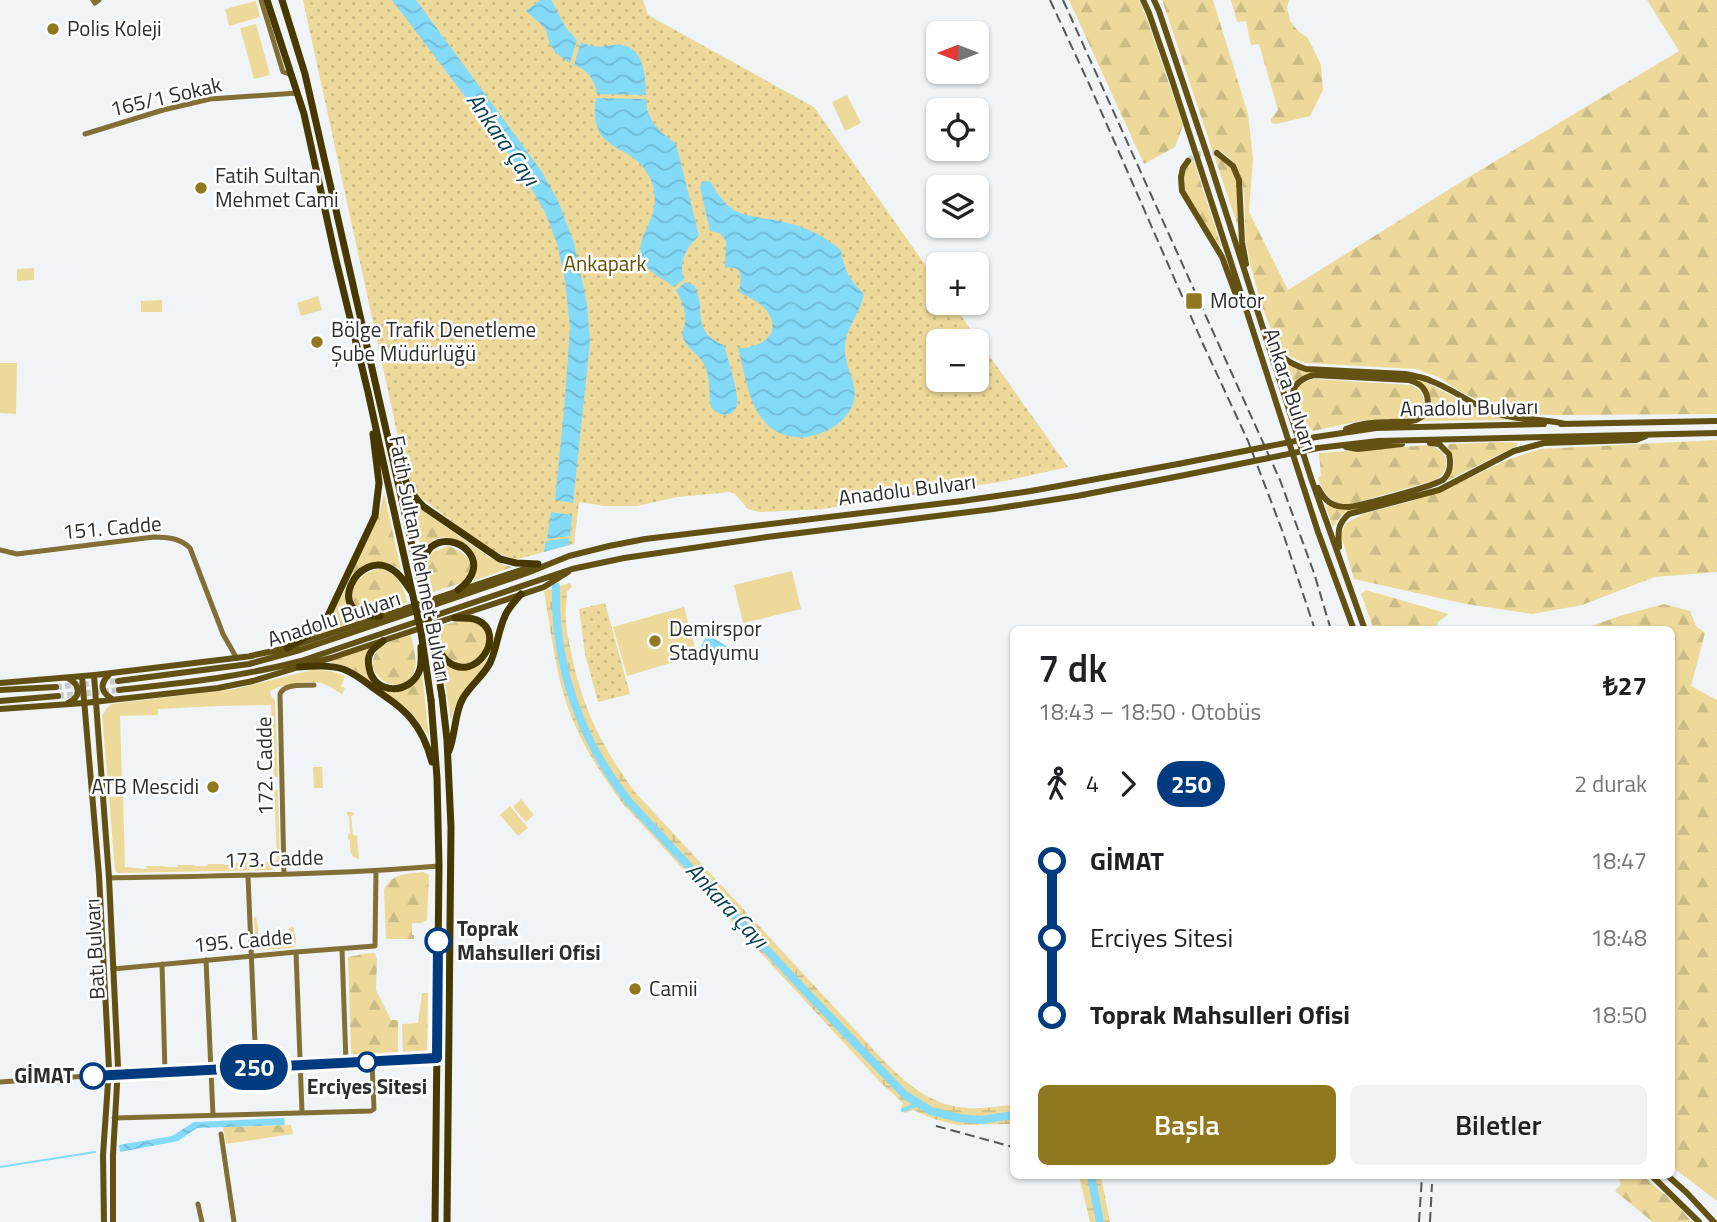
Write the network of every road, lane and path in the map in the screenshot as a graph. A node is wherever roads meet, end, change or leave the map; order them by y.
1 (261, 0) edge
2 (267, 0) edge
3 (282, 0) edge
4 (1143, 0) edge
5 (1154, 0) edge
6 (292, 75) junction
7 (297, 93) junction
8 (85, 134) dead end
9 (1217, 153) dead end
10 (1188, 161) dead end
11 (1250, 290) junction
12 (1256, 343) junction
13 (368, 392) junction
14 (1293, 420) junction
15 (1717, 421) edge
16 (1565, 424) junction
17 (386, 429) junction
18 (1717, 433) edge
19 (1334, 434) junction
20 (1648, 435) junction
21 (1334, 446) junction
22 (1311, 478) junction
23 (0, 550) edge
24 (1340, 560) junction
25 (539, 566) junction
26 (572, 569) junction
27 (419, 571) junction
28 (458, 590) junction
29 (411, 591) junction
30 (521, 594) junction
31 (380, 616) junction
32 (455, 618) junction
33 (1352, 626) edge
34 (1364, 626) edge
35 (421, 632) junction
36 (383, 641) junction
37 (433, 642) junction
38 (291, 649) junction
39 (275, 654) junction
40 (250, 656) junction
41 (236, 657) junction
42 (265, 660) junction
43 (300, 664) junction
44 (288, 667) junction
45 (267, 670) junction
46 (110, 673) junction
47 (94, 675) junction
48 (82, 676) junction
49 (65, 677) junction
50 (263, 677) junction
51 (118, 681) tunnel mouth
52 (0, 683) edge
53 (314, 685) dead end
54 (56, 687) tunnel mouth
55 (0, 690) edge
56 (120, 690) tunnel mouth
57 (58, 696) tunnel mouth
58 (114, 699) junction
59 (0, 701) edge
60 (96, 701) junction
61 (84, 703) junction
62 (66, 704) junction
63 (0, 709) edge
64 (447, 754) junction
65 (437, 778) junction
66 (439, 866) junction
67 (376, 871) junction
68 (284, 874) junction
69 (248, 876) junction
70 (109, 878) junction
71 (342, 949) junction
72 (296, 952) junction
73 (251, 956) junction
74 (206, 960) junction
75 (162, 964) junction
76 (113, 969) junction
77 (437, 1058) junction
78 (372, 1062) junction
79 (346, 1063) junction
80 (300, 1065) junction
81 (256, 1067) junction
82 (211, 1070) junction
83 (165, 1072) junction
84 (117, 1074) junction
85 (109, 1075) junction
86 (0, 1082) edge
87 (302, 1112) junction
88 (213, 1115) junction
89 (114, 1118) junction
90 (221, 1134) dead end
91 (1655, 1179) edge
92 (1671, 1179) edge
93 (198, 1204) dead end
94 (104, 1222) edge
95 (113, 1222) edge
96 (202, 1222) edge
97 (234, 1222) edge
98 (435, 1222) edge
99 (447, 1222) edge
100 (1699, 1222) edge
101 (1714, 1222) edge

1 - 6 street
2 - 6 highway, Fatih Sultan Mehmet Bulvarı
3 - 17 highway, Fatih Sultan Mehmet Bulvarı
4 - 12 main road, Ankara Bulvarı
5 - 11 main road, Ankara Bulvarı
6 - 7 highway, Fatih Sultan Mehmet Bulvarı
7 - 8 street, 165/1 Sokak
7 - 13 highway, Fatih Sultan Mehmet Bulvarı
9 - 11 main road
10 - 12 main road
11 - 14 main road, Ankara Bulvarı
11 - 16 main road
12 - 33 main road, Ankara Bulvarı
13 - 29 highway, Fatih Sultan Mehmet Bulvarı, bridge
13 - 38 highway
14 - 19 main road
14 - 22 main road, Ankara Bulvarı
15 - 16 main road, Anadolu Bulvarı
16 - 19 main road, Anadolu Bulvarı
17 - 25 highway
17 - 27 highway, Fatih Sultan Mehmet Bulvarı, bridge
18 - 20 main road, Anadolu Bulvarı
19 - 25 main road, Anadolu Bulvarı, bridge
20 - 21 main road, Anadolu Bulvarı
20 - 24 main road
21 - 22 main road
21 - 26 main road, Anadolu Bulvarı, bridge
22 - 24 main road, Ankara Bulvarı
23 - 41 street, 151. Cadde
24 - 34 main road, Ankara Bulvarı
25 - 28 main road
25 - 38 main road, Anadolu Bulvarı
26 - 30 main road
26 - 43 main road, Anadolu Bulvarı
27 - 28 highway
27 - 37 highway, Fatih Sultan Mehmet Bulvarı, bridge
28 - 31 main road
29 - 31 highway
29 - 35 highway, Fatih Sultan Mehmet Bulvarı, bridge
30 - 32 main road
30 - 64 highway
31 - 38 main road
32 - 36 main road
32 - 37 highway
35 - 36 highway
35 - 65 highway, Fatih Sultan Mehmet Bulvarı, bridge
36 - 43 main road
37 - 64 highway, Fatih Sultan Mehmet Bulvarı, bridge
38 - 39 main road
38 - 40 main road
38 - 42 main road, Anadolu Bulvarı
39 - 40 main road
39 - 42 main road
40 - 41 main road
41 - 46 main road
42 - 51 main road, Anadolu Bulvarı
43 - 44 main road
43 - 45 main road, Anadolu Bulvarı
43 - 50 main road
43 - 65 highway
44 - 45 main road
44 - 50 main road
45 - 56 main road, Anadolu Bulvarı
46 - 47 main road
46 - 58 main road
47 - 48 main road
47 - 60 main road, Batı Bulvarı
48 - 49 main road
48 - 61 main road, Batı Bulvarı
49 - 52 main road
49 - 62 main road
50 - 58 main road
53 - 68 street, 172. Cadde
54 - 55 main road
57 - 59 main road
58 - 60 main road
60 - 61 main road
60 - 70 main road, Batı Bulvarı
61 - 62 main road
61 - 85 main road, Batı Bulvarı
62 - 63 main road
64 - 99 highway, Fatih Sultan Mehmet Bulvarı
65 - 66 highway, Fatih Sultan Mehmet Bulvarı
66 - 67 street, 173. Cadde
66 - 77 highway, Fatih Sultan Mehmet Bulvarı
67 - 68 street, 173. Cadde
67 - 71 street, 195. Cadde
68 - 69 street, 173. Cadde
69 - 70 street, 173. Cadde
69 - 73 street
70 - 76 main road, Batı Bulvarı
71 - 72 street, 195. Cadde
71 - 79 street
72 - 73 street, 195. Cadde
72 - 80 street
73 - 74 street, 195. Cadde
73 - 81 street
74 - 75 street, 195. Cadde
74 - 82 street
75 - 76 street, 195. Cadde
75 - 83 street
76 - 84 main road, Batı Bulvarı
77 - 78 street
77 - 98 highway, Fatih Sultan Mehmet Bulvarı
78 - 79 street
78 - 87 street
79 - 80 street
80 - 81 street
80 - 87 street
81 - 82 street
82 - 83 street
82 - 88 street
83 - 84 street
84 - 85 street
84 - 89 main road, Batı Bulvarı
85 - 86 street
85 - 94 main road, Batı Bulvarı
87 - 88 street
88 - 89 street
89 - 95 main road, Batı Bulvarı
90 - 97 street
91 - 100 main road
92 - 101 main road
93 - 96 street

